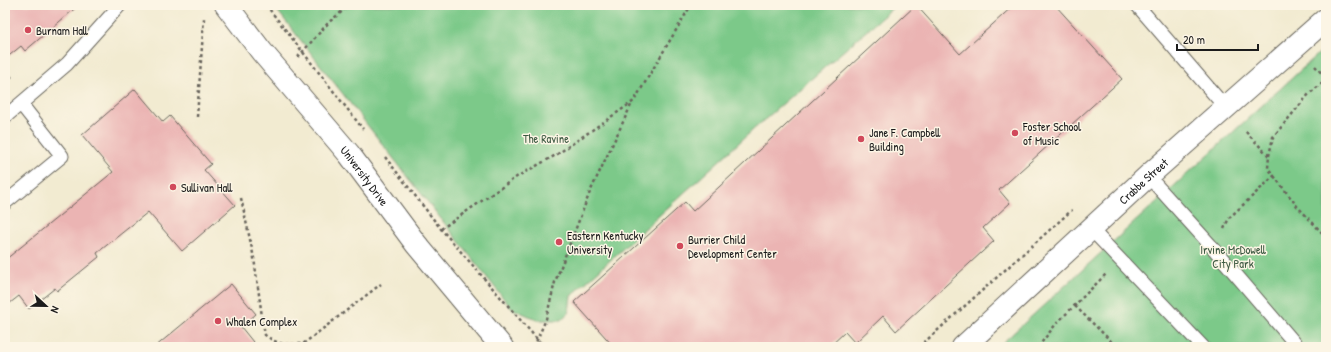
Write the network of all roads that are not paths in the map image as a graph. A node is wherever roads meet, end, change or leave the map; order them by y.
1 (120, 5) edge
2 (226, 5) edge
3 (1137, 5) edge
4 (1326, 19) edge
5 (22, 104) junction
6 (1226, 108) junction
7 (5, 117) edge
8 (1148, 176) junction
9 (5, 203) edge
10 (1090, 228) junction
11 (502, 347) edge
12 (963, 347) edge
13 (1203, 347) edge
14 (1298, 347) edge

1 - 5 lane
2 - 11 street, University Drive
3 - 6 lane
4 - 6 street, Crabbe Street
5 - 7 lane
5 - 9 lane
6 - 8 street, Crabbe Street
8 - 10 street, Crabbe Street
8 - 14 lane
10 - 12 street, Crabbe Street
10 - 13 lane

